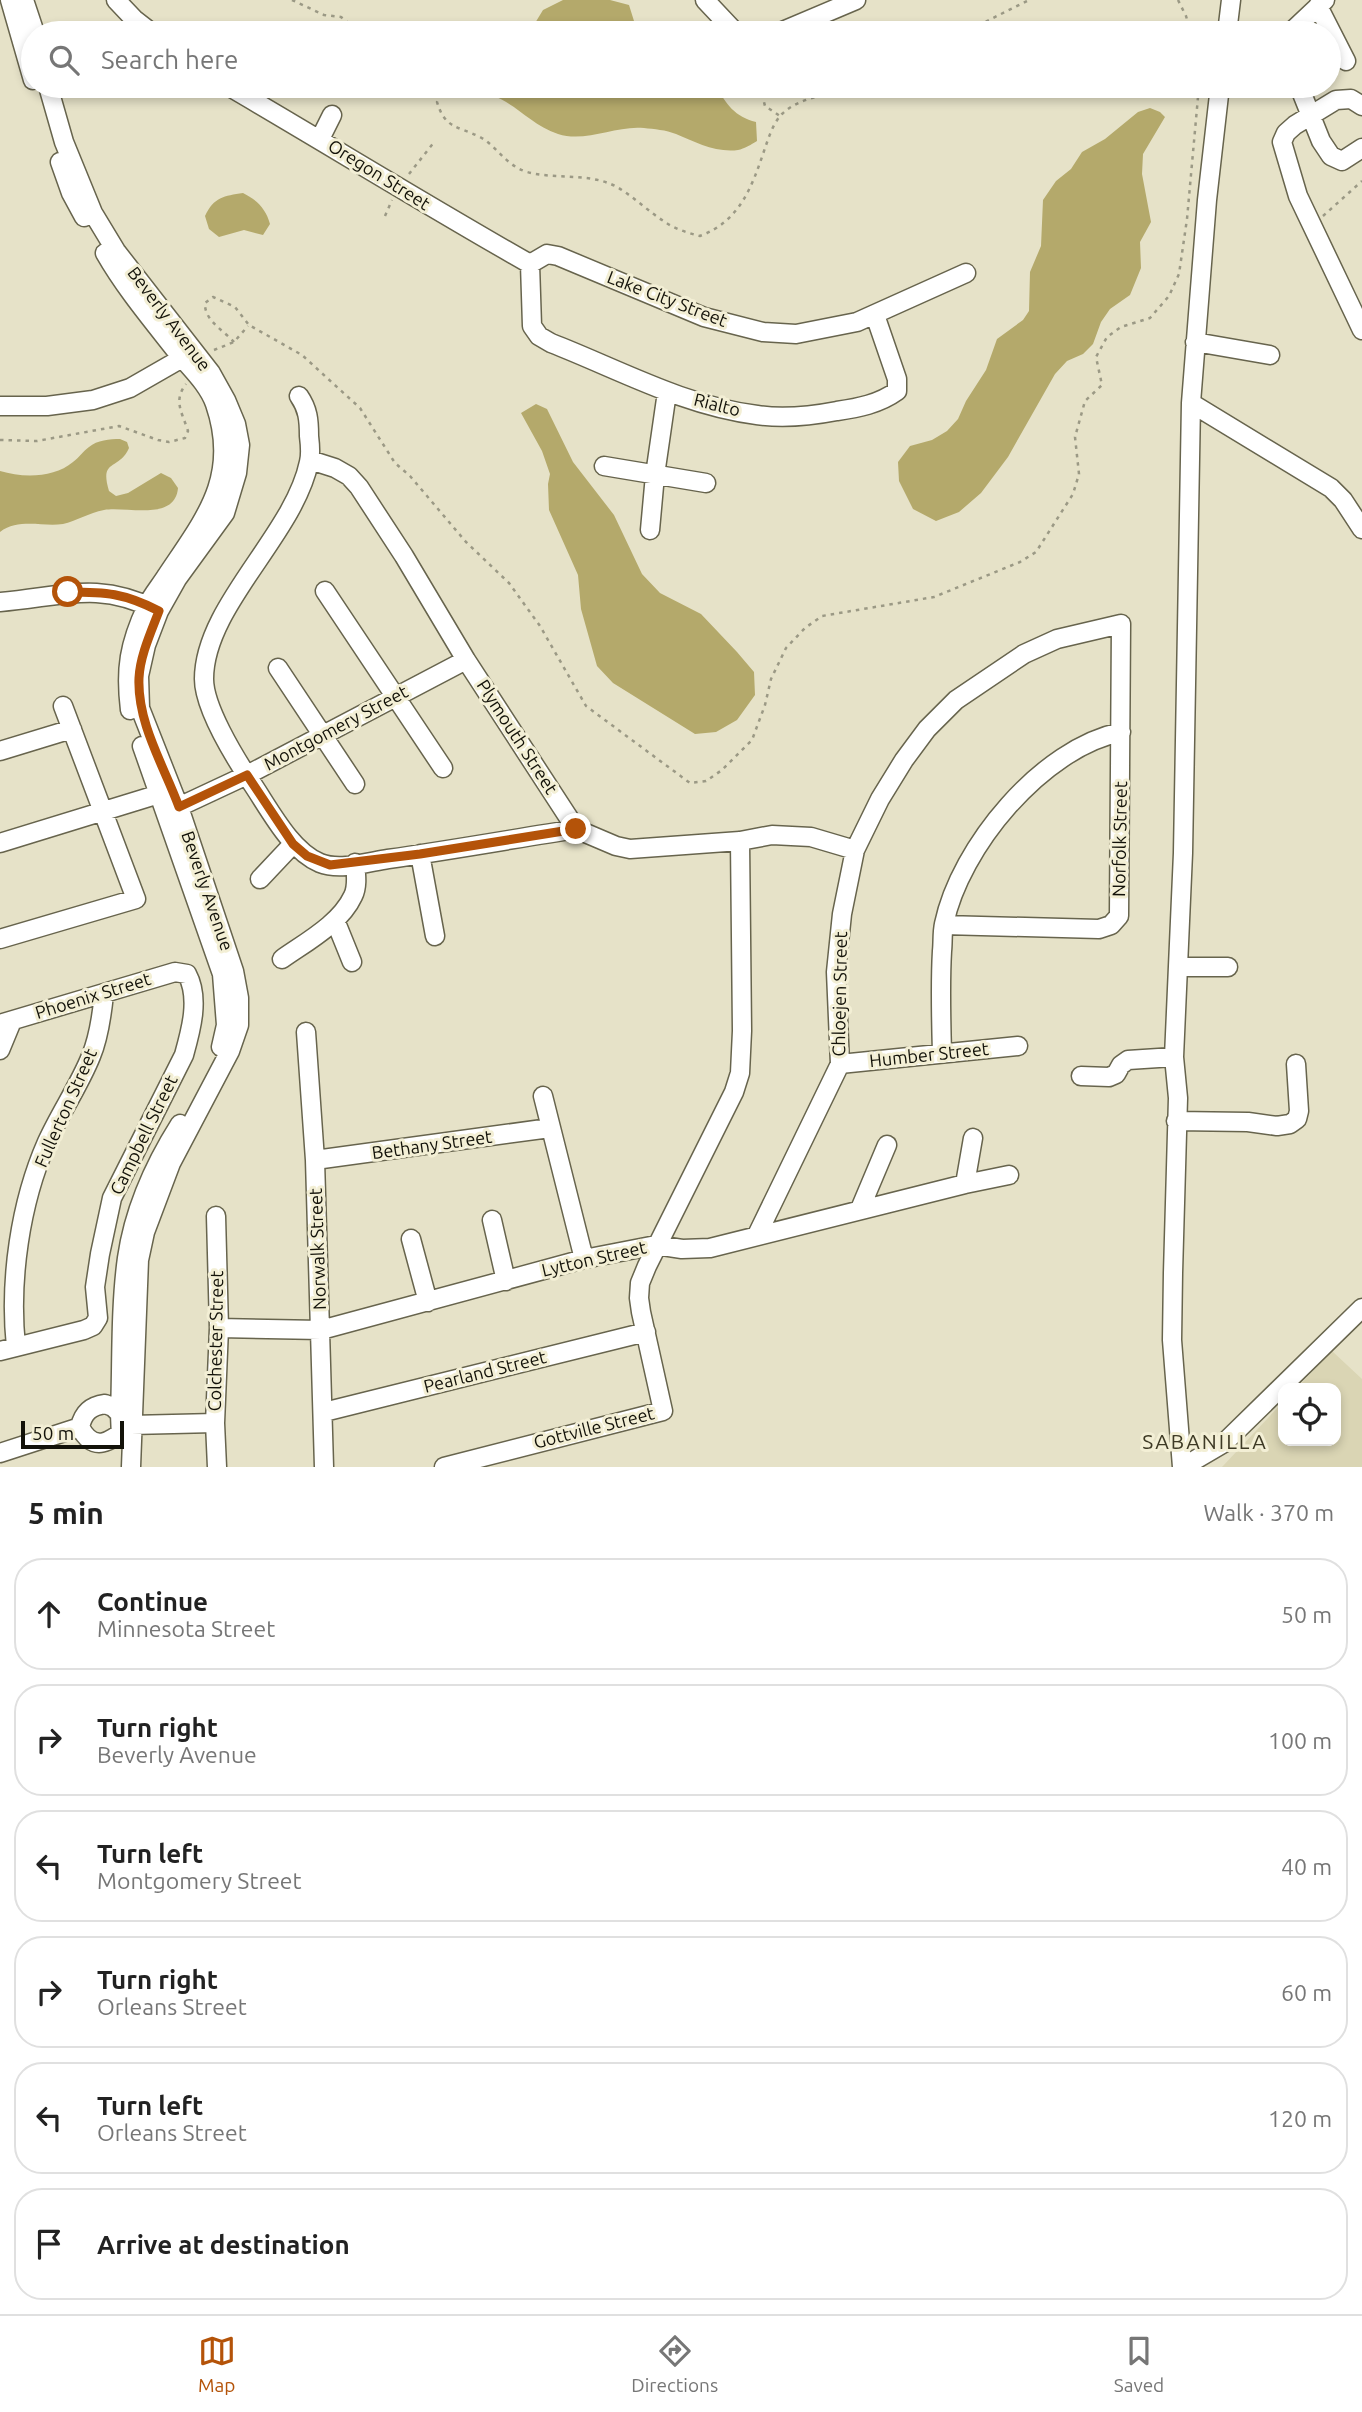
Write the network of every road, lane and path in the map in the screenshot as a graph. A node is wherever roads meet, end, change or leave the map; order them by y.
1 (10, 0) edge
2 (24, 0) edge
3 (116, 0) edge
4 (292, 0) edge
5 (705, 0) edge
6 (856, 0) edge
7 (1029, 0) edge
8 (1178, 0) edge
9 (1231, 0) edge
10 (1322, 3) edge
11 (134, 19) joint
12 (31, 21) edge
13 (137, 21) edge
14 (345, 21) edge
15 (725, 21) edge
16 (806, 21) edge
17 (987, 21) edge
18 (1186, 21) edge
19 (1228, 21) edge
20 (1303, 21) edge
21 (1329, 21) edge
22 (21, 35) edge
23 (1341, 49) edge
24 (1346, 61) dead end
25 (39, 98) edge
26 (51, 98) edge
27 (249, 98) edge
28 (439, 98) edge
29 (763, 98) edge
30 (818, 98) edge
31 (1198, 98) edge
32 (1219, 98) edge
33 (1304, 98) edge
34 (1362, 106) edge
35 (1311, 114) junction
36 (332, 115) dead end
37 (779, 116) junction
38 (320, 139) junction
39 (1362, 148) edge
40 (1362, 181) edge
41 (1313, 226) junction
42 (530, 264) junction
43 (966, 273) dead end
44 (875, 315) junction
45 (249, 326) junction
46 (1362, 330) edge
47 (233, 342) junction
48 (1195, 342) junction
49 (1270, 355) dead end
50 (192, 356) junction
51 (202, 383) junction
52 (667, 392) junction
53 (299, 396) dead end
54 (1191, 403) junction
55 (0, 406) edge
56 (0, 440) edge
57 (310, 460) junction
58 (604, 466) dead end
59 (655, 475) junction
60 (706, 483) dead end
61 (1362, 529) edge
62 (650, 530) dead end
63 (325, 591) dead end
64 (0, 602) edge
65 (153, 608) junction
66 (1121, 624) joint
67 (466, 660) junction
68 (278, 668) dead end
69 (395, 697) junction
70 (62, 706) dead end
71 (72, 729) junction
72 (1121, 732) junction
73 (321, 736) junction
74 (0, 751) edge
75 (443, 768) dead end
76 (247, 775) junction
77 (355, 784) dead end
78 (166, 792) junction
79 (173, 810) junction
80 (103, 812) junction
81 (576, 829) junction
82 (740, 841) junction
83 (0, 843) edge
84 (293, 844) junction
85 (855, 850) junction
86 (420, 854) junction
87 (355, 863) junction
88 (260, 879) dead end
89 (335, 919) junction
90 (944, 925) junction
91 (435, 936) dead end
92 (0, 939) edge
93 (282, 959) dead end
94 (352, 962) dead end
95 (1178, 967) junction
96 (1228, 967) dead end
97 (187, 974) joint
98 (104, 993) junction
99 (6, 1023) edge
100 (306, 1032) dead end
101 (1018, 1046) dead end
102 (0, 1050) edge
103 (942, 1053) junction
104 (1174, 1057) junction
105 (839, 1064) junction
106 (1296, 1064) dead end
107 (1082, 1076) dead end
108 (542, 1096) dead end
109 (1176, 1121) junction
110 (550, 1128) junction
111 (973, 1139) dead end
112 (887, 1145) dead end
113 (315, 1160) junction
114 (1009, 1175) dead end
115 (965, 1184) junction
116 (860, 1209) junction
117 (216, 1216) dead end
118 (492, 1220) dead end
119 (757, 1236) junction
120 (411, 1239) dead end
121 (656, 1245) junction
122 (584, 1259) junction
123 (506, 1281) junction
124 (428, 1302) junction
125 (1361, 1311) edge
126 (219, 1328) junction
127 (321, 1330) junction
128 (646, 1332) junction
129 (8, 1349) edge
130 (324, 1412) junction
131 (215, 1423) junction
132 (124, 1424) junction
133 (80, 1427) junction
134 (0, 1453) edge
135 (119, 1467) edge
136 (131, 1467) edge
137 (217, 1467) edge
138 (324, 1467) edge
139 (444, 1467) edge
140 (1182, 1467) edge

1 - 22 street
2 - 12 street
3 - 11 street
4 - 14 path
5 - 15 street
6 - 16 street
7 - 17 path
8 - 18 path
9 - 19 street
10 - 20 street
10 - 21 street
11 - 13 street
23 - 24 street
25 - 50 street, Beverly Avenue
26 - 50 street, Beverly Avenue
27 - 38 street, Oregon Street
28 - 37 path
29 - 37 path
30 - 37 path
31 - 45 path
32 - 48 street
33 - 35 street
34 - 35 street
35 - 39 street
35 - 41 street
36 - 38 street
38 - 42 street, Oregon Street
40 - 41 path
41 - 46 street
42 - 44 street, Lake City Street
42 - 52 street, Rialto
43 - 44 street, Lake City Street
44 - 52 street, Rialto
45 - 47 path
45 - 47 path
47 - 50 path
48 - 49 street
48 - 54 street
50 - 51 street, Beverly Avenue
50 - 55 street
50 - 65 street, Beverly Avenue
51 - 56 path
51 - 65 street, Beverly Avenue
52 - 59 street
53 - 57 street
54 - 61 street
54 - 95 street
57 - 67 street, Plymouth Street
57 - 76 street
58 - 59 street
59 - 60 street
59 - 62 street
63 - 69 street
64 - 65 street
65 - 78 street, Beverly Avenue
66 - 72 street, Norfolk Street
66 - 85 street, Chloejen Street
67 - 69 street, Montgomery Street
67 - 81 street, Plymouth Street
68 - 73 street
69 - 73 street, Montgomery Street
69 - 75 street
70 - 71 street
71 - 74 street
71 - 80 street
72 - 90 street
72 - 90 street, Norfolk Street
73 - 76 street, Montgomery Street
73 - 77 street
76 - 79 street, Montgomery Street
76 - 84 street
78 - 79 street, Beverly Avenue
78 - 80 street
79 - 132 street, Beverly Avenue
80 - 83 street
80 - 92 street
81 - 82 street
81 - 86 street
82 - 85 street
82 - 121 street
84 - 87 street
84 - 88 street
85 - 105 street, Chloejen Street
86 - 87 street
86 - 91 street
87 - 89 street
89 - 93 street
89 - 94 street
90 - 103 street
95 - 96 street
95 - 104 street
97 - 98 street, Phoenix Street
97 - 129 street, Campbell Street
98 - 99 street, Phoenix Street
98 - 129 street, Fullerton Street
99 - 102 street
100 - 113 street, Norwalk Street
101 - 103 street, Humber Street
103 - 105 street, Humber Street
104 - 107 street
104 - 109 street
105 - 119 street, Chloejen Street
106 - 109 street
108 - 110 street
109 - 140 street
110 - 113 street, Bethany Street
110 - 122 street
111 - 115 street
112 - 116 street
113 - 127 street, Norwalk Street
114 - 115 street, Lytton Street
115 - 116 street, Lytton Street
116 - 119 street, Lytton Street
117 - 126 street, Colchester Street
118 - 123 street
119 - 121 street, Lytton Street
120 - 124 street
121 - 122 street, Lytton Street
121 - 128 street
122 - 123 street, Lytton Street
123 - 124 street, Lytton Street
124 - 127 street, Lytton Street
125 - 140 street
126 - 127 street, Lytton Street
126 - 131 street, Colchester Street
127 - 130 street, Norwalk Street
128 - 130 street, Pearland Street
128 - 139 street, Gottville Street
130 - 138 street, Norwalk Street
131 - 132 street
131 - 137 street, Colchester Street
132 - 133 street
132 - 133 street
132 - 135 street, Beverly Avenue
132 - 136 street, Beverly Avenue
133 - 134 street

